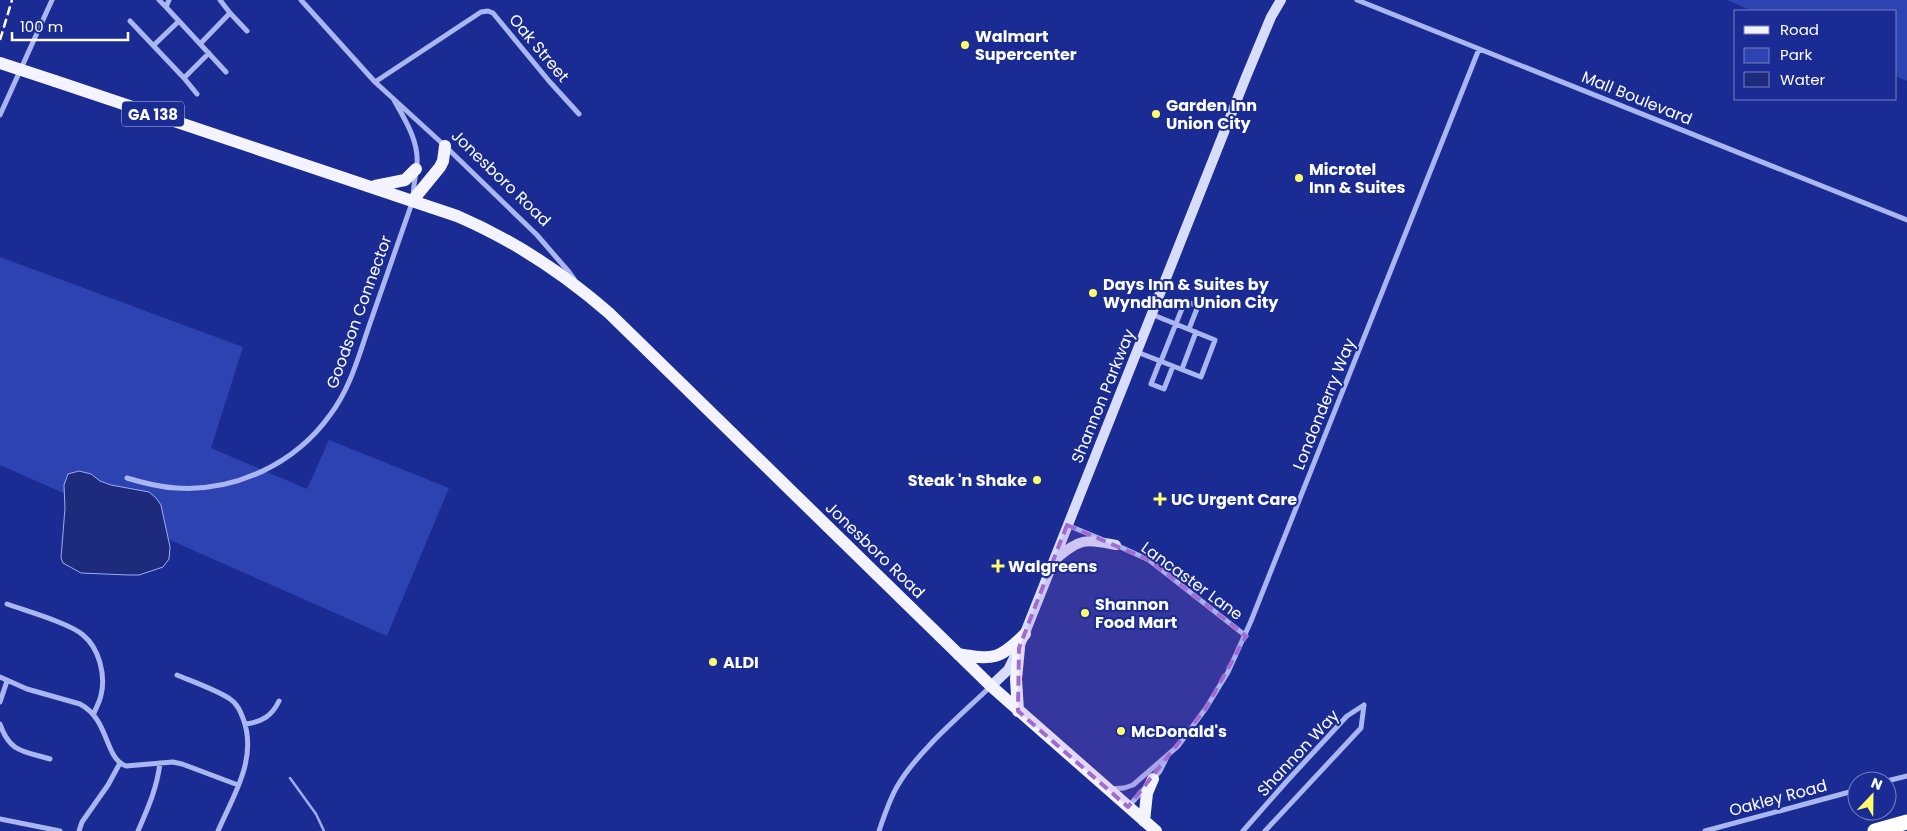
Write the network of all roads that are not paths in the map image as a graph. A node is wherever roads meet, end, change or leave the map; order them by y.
1 (52, 0) edge
2 (159, 0) edge
3 (169, 0) edge
4 (220, 0) edge
5 (302, 0) edge
6 (1281, 0) edge
7 (1357, 0) edge
8 (166, 7) junction
9 (230, 13) junction
10 (130, 21) dead end
11 (179, 21) junction
12 (247, 31) dead end
13 (200, 44) junction
14 (154, 45) junction
15 (1479, 49) junction
16 (209, 54) junction
17 (0, 63) edge
18 (226, 72) dead end
19 (184, 78) junction
20 (375, 82) junction
21 (197, 94) dead end
22 (394, 100) junction
23 (579, 114) dead end
24 (0, 115) edge
25 (445, 146) junction
26 (416, 169) junction
27 (373, 186) junction
28 (413, 200) junction
29 (1907, 220) edge
30 (578, 286) junction
31 (1151, 314) junction
32 (1176, 324) junction
33 (1189, 329) junction
34 (1196, 332) junction
35 (1136, 352) junction
36 (1160, 361) junction
37 (1173, 366) junction
38 (1182, 369) junction
39 (127, 478) dead end
40 (1067, 525) junction
41 (1116, 545) junction
42 (1053, 561) junction
43 (7, 604) dead end
44 (1025, 634) junction
45 (1246, 636) junction
46 (1019, 648) junction
47 (958, 654) junction
48 (177, 675) dead end
49 (0, 677) edge
50 (7, 681) junction
51 (991, 686) junction
52 (279, 700) dead end
53 (0, 702) edge
54 (1018, 710) junction
55 (94, 713) junction
56 (0, 724) edge
57 (245, 724) junction
58 (1168, 756) junction
59 (50, 758) dead end
60 (120, 763) junction
61 (160, 763) junction
62 (1153, 780) junction
63 (238, 785) junction
64 (1107, 789) junction
65 (1847, 793) edge
66 (1128, 807) junction
67 (0, 819) edge
68 (1144, 821) junction
69 (1907, 822) edge
70 (60, 831) edge
71 (79, 831) edge
72 (138, 831) edge
73 (218, 831) edge
74 (879, 831) edge
75 (1156, 831) edge
76 (1243, 831) edge
77 (1264, 831) edge
78 (1705, 831) edge
79 (1875, 831) edge

1 - 24 street
2 - 8 street
3 - 8 street
4 - 9 street
5 - 20 street, Jonesboro Road
6 - 31 street, Shannon Parkway
7 - 15 street, Mall Boulevard
8 - 11 street
9 - 12 street
9 - 13 street
10 - 14 street
11 - 13 street
11 - 14 street
13 - 16 street
14 - 19 street
15 - 29 street, Mall Boulevard
15 - 45 street, Londonderry Way
16 - 18 street
16 - 19 street
17 - 27 main road, GA 138, bridge
19 - 21 street
20 - 22 street, Jonesboro Road
20 - 23 street, Oak Street
22 - 25 street, Jonesboro Road
22 - 26 street, Jonesboro Road
25 - 28 main road
25 - 30 street, Jonesboro Road
26 - 27 main road
26 - 28 street, Jonesboro Road
27 - 28 main road, GA 138
28 - 30 main road, Jonesboro Road / GA 138
28 - 39 street, Goodson Connector
30 - 47 main road, Jonesboro Road / GA 138
31 - 32 street
31 - 35 street, Shannon Parkway
32 - 33 street
32 - 33 street
32 - 36 street
33 - 34 street
34 - 38 street
34 - 38 street
35 - 36 street
35 - 40 street, Shannon Parkway
36 - 37 street
36 - 37 street
37 - 38 street
40 - 41 street, Lancaster Lane
40 - 42 street, Shannon Parkway
41 - 42 street
41 - 45 street, Lancaster Lane
42 - 44 street, Shannon Parkway
43 - 55 street
44 - 46 street, Shannon Parkway
44 - 47 main road
45 - 58 street, Londonderry Way
46 - 51 street, Shannon Parkway
46 - 54 main road
47 - 51 main road, Jonesboro Road / GA 138
48 - 57 street
49 - 50 street
50 - 53 street
50 - 55 street
51 - 54 main road, Jonesboro Road / GA 138
51 - 74 street
52 - 57 street
54 - 64 main road, Jonesboro Road / GA 138
55 - 60 street
56 - 59 street
57 - 63 street
58 - 62 street, Londonderry Way
58 - 64 street, Londonderry Way
60 - 61 street
60 - 71 street
61 - 63 street
61 - 72 street
62 - 66 street, Londonderry Way
62 - 68 main road
63 - 73 street
64 - 66 main road, Jonesboro Road / GA 138
65 - 78 street, Oakley Road
66 - 68 main road, Jonesboro Road / GA 138
67 - 70 street
68 - 75 main road, Jonesboro Road / GA 138
69 - 79 highway
76 - 77 street, Shannon Way

